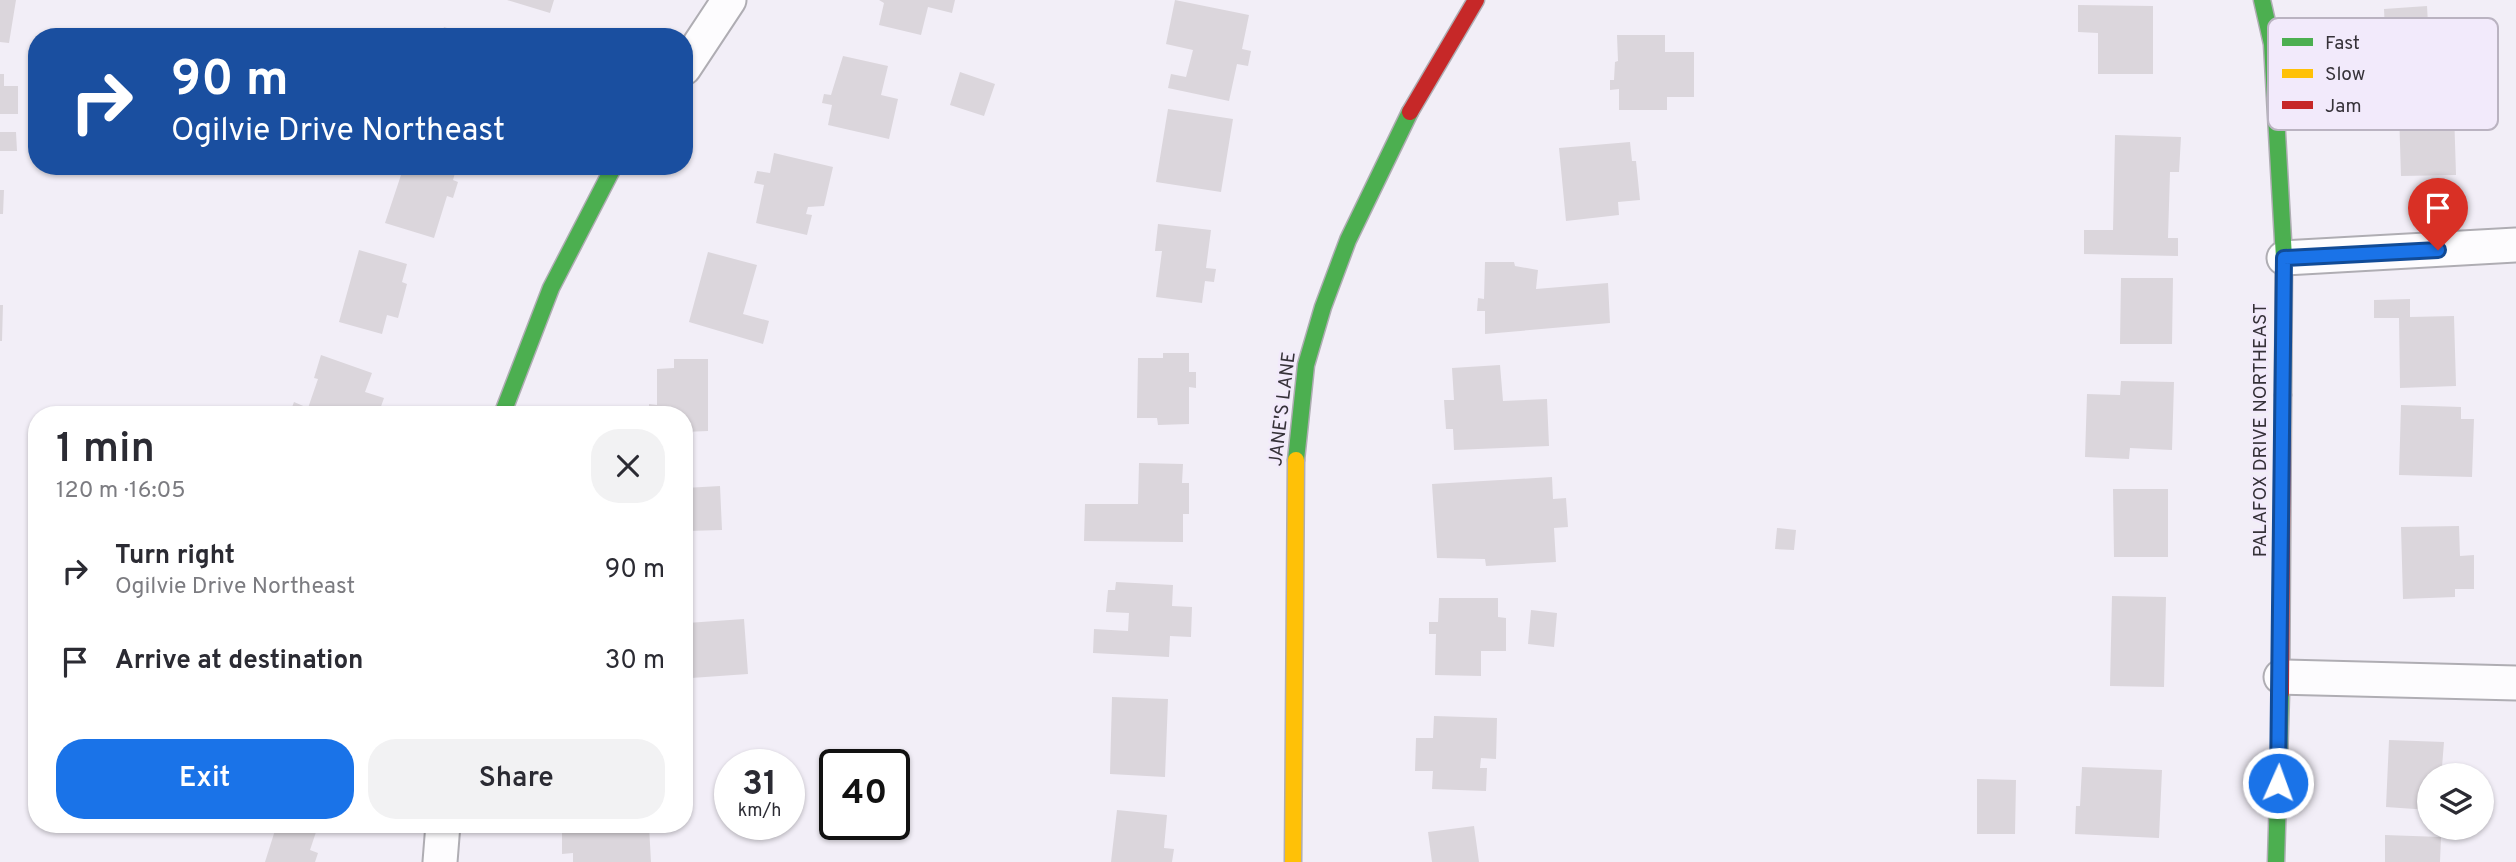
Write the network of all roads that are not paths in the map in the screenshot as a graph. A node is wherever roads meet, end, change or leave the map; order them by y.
1 (729, 0) edge
2 (1476, 0) edge
3 (2262, 0) edge
4 (2268, 26) edge
5 (693, 54) edge
6 (2277, 130) edge
7 (609, 175) edge
8 (2516, 245) edge
9 (2284, 258) junction
10 (505, 406) edge
11 (2281, 677) junction
12 (2516, 683) edge
13 (442, 833) edge
14 (440, 862) edge
15 (1293, 862) edge
16 (2276, 862) edge

1 - 5 street
2 - 15 street, JANE'S LANE
3 - 4 street, PALAFOX DRIVE NORTHEAST
6 - 9 street, PALAFOX DRIVE NORTHEAST
7 - 10 street
8 - 9 street
9 - 11 street, PALAFOX DRIVE NORTHEAST
11 - 12 street
11 - 16 street, PALAFOX DRIVE NORTHEAST
13 - 14 street

